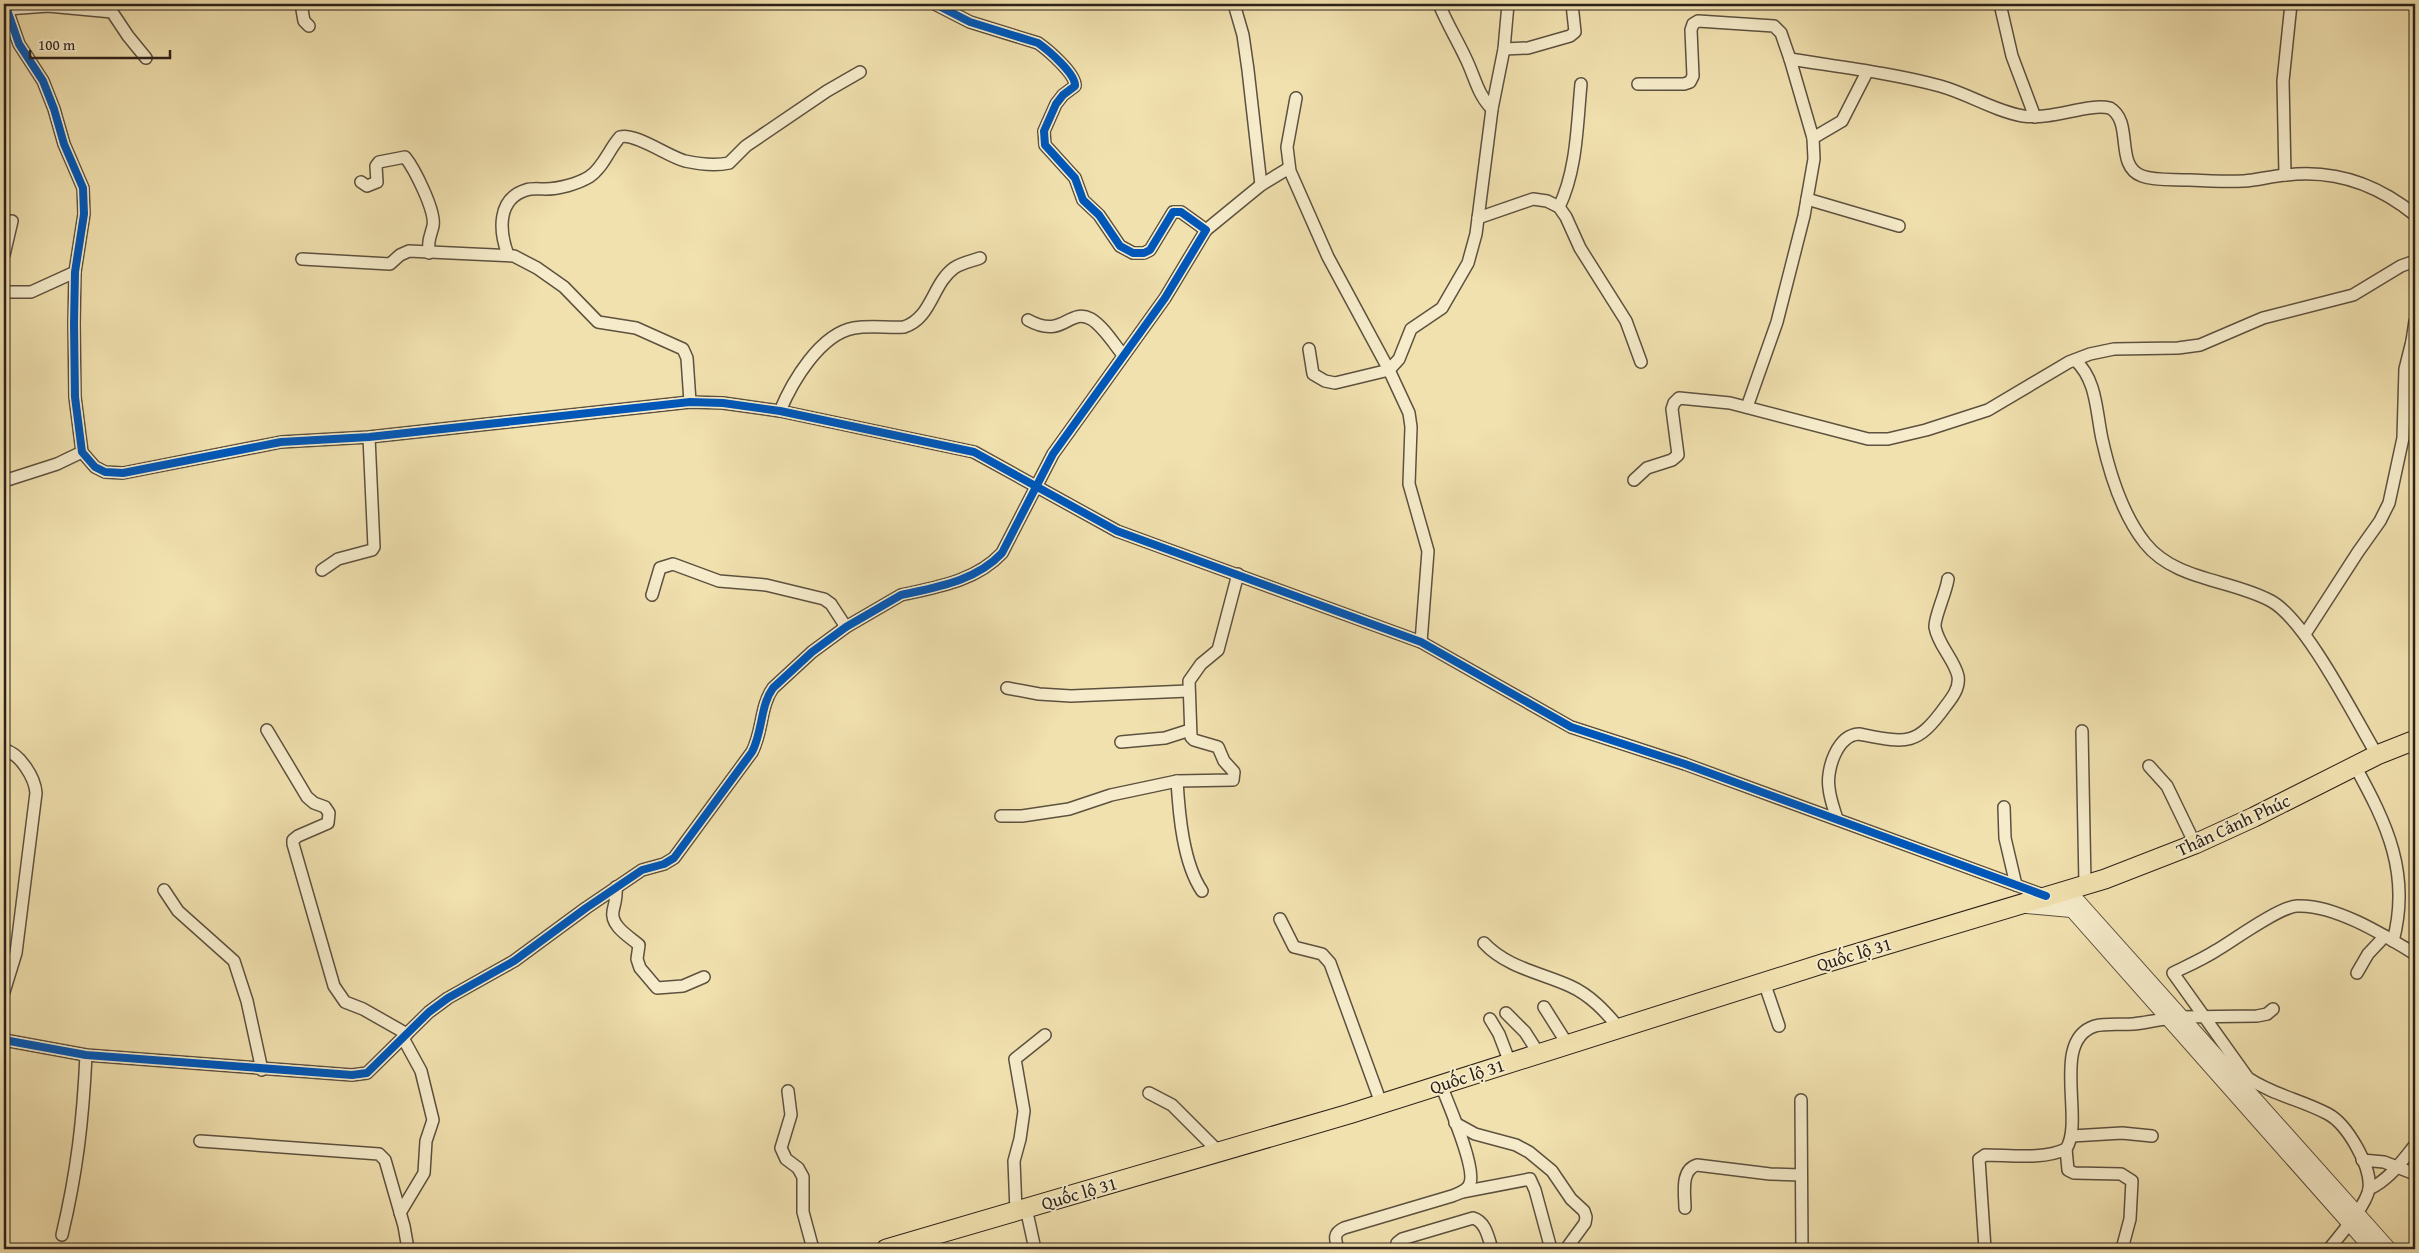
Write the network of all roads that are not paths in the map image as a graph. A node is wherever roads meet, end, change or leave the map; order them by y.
1 (301, 4) edge
2 (935, 4) edge
3 (1234, 4) edge
4 (1439, 4) edge
5 (1508, 4) edge
6 (1572, 4) edge
7 (2000, 4) edge
8 (2291, 4) edge
9 (6, 6) edge
10 (309, 26) dead end
11 (1504, 50) junction
12 (146, 58) dead end
13 (1790, 59) junction
14 (860, 72) dead end
15 (1867, 72) junction
16 (1581, 84) dead end
17 (1638, 84) dead end
18 (1296, 98) dead end
19 (1492, 109) junction
20 (2035, 117) junction
21 (1813, 138) junction
22 (1289, 168) junction
23 (2285, 175) junction
24 (361, 182) dead end
25 (1261, 185) junction
26 (1807, 199) junction
27 (1559, 207) junction
28 (2415, 215) edge
29 (1478, 218) junction
30 (12, 221) dead end
31 (1899, 226) dead end
32 (1206, 230) junction
33 (429, 253) junction
34 (4, 255) edge
35 (508, 255) junction
36 (980, 258) dead end
37 (302, 259) dead end
38 (2415, 261) edge
39 (75, 272) junction
40 (4, 292) edge
41 (1028, 320) dead end
42 (2415, 321) edge
43 (2414, 341) edge
44 (1309, 348) dead end
45 (1123, 355) junction
46 (2075, 360) junction
47 (1641, 362) dead end
48 (1389, 370) junction
49 (690, 402) junction
50 (1747, 407) junction
51 (780, 411) junction
52 (369, 437) junction
53 (82, 452) junction
54 (1634, 480) dead end
55 (4, 481) edge
56 (1035, 487) junction
57 (322, 570) dead end
58 (1238, 574) junction
59 (1948, 579) dead end
60 (652, 595) dead end
61 (846, 627) junction
62 (2305, 634) junction
63 (1421, 642) junction
64 (1007, 688) dead end
65 (1188, 691) junction
66 (267, 730) dead end
67 (1190, 730) junction
68 (2082, 731) dead end
69 (2415, 740) edge
70 (1121, 742) dead end
71 (4, 750) edge
72 (2378, 755) junction
73 (2149, 766) dead end
74 (2355, 766) junction
75 (1177, 781) junction
76 (2004, 806) dead end
77 (1001, 816) dead end
78 (1837, 820) junction
79 (2195, 844) junction
80 (2105, 879) junction
81 (2016, 885) junction
82 (616, 887) junction
83 (164, 890) dead end
84 (1202, 891) dead end
85 (2064, 891) junction
86 (2014, 906) junction
87 (2076, 908) junction
88 (1280, 919) dead end
89 (2389, 938) junction
90 (1484, 943) dead end
91 (2415, 954) edge
92 (2356, 973) dead end
93 (704, 977) dead end
94 (1764, 982) junction
95 (4, 992) edge
96 (1544, 1007) dead end
97 (2273, 1008) dead end
98 (1506, 1013) dead end
99 (2205, 1016) junction
100 (2174, 1018) junction
101 (1490, 1019) dead end
102 (1779, 1026) dead end
103 (1620, 1028) junction
104 (1045, 1035) dead end
105 (405, 1036) junction
106 (4, 1040) edge
107 (1568, 1044) junction
108 (1539, 1054) junction
109 (86, 1056) junction
110 (1510, 1062) junction
111 (262, 1070) junction
112 (1441, 1085) junction
113 (788, 1091) dead end
114 (1149, 1093) dead end
115 (1801, 1100) dead end
116 (1381, 1104) junction
117 (1455, 1123) junction
118 (2072, 1136) junction
119 (2152, 1136) dead end
120 (200, 1141) dead end
121 (2415, 1145) edge
122 (2066, 1150) junction
123 (1220, 1152) junction
124 (2362, 1160) junction
125 (2397, 1167) junction
126 (2415, 1174) edge
127 (1801, 1175) junction
128 (2369, 1189) junction
129 (1462, 1192) junction
130 (1019, 1208) junction
131 (1685, 1208) dead end
132 (400, 1213) junction
133 (2353, 1218) junction
134 (62, 1235) dead end
135 (408, 1249) edge
136 (813, 1249) edge
137 (886, 1249) edge
138 (1035, 1249) edge
139 (1338, 1249) edge
140 (1396, 1249) edge
141 (1492, 1249) edge
142 (1551, 1249) edge
143 (1566, 1249) edge
144 (1802, 1249) edge
145 (1986, 1249) edge
146 (2122, 1249) edge
147 (2329, 1249) edge
148 (2372, 1249) edge
149 (2389, 1249) edge

1 - 10 street
2 - 32 street
3 - 25 street
4 - 19 street
5 - 11 street
6 - 11 street
7 - 20 street
8 - 23 street
9 - 12 street
9 - 39 street
11 - 19 street
13 - 15 street
13 - 17 street
13 - 21 street
14 - 35 street
15 - 20 street
15 - 21 street
16 - 27 street
18 - 22 street
19 - 29 street
20 - 23 street
21 - 26 street
22 - 25 street
22 - 48 street
23 - 28 street
24 - 33 street
25 - 32 street
26 - 31 street
26 - 50 street
27 - 29 street
27 - 47 street
29 - 48 street
30 - 34 street
32 - 45 street
33 - 35 street
33 - 37 street
35 - 49 street
36 - 51 street
38 - 46 street
39 - 40 street
39 - 53 street
41 - 45 street
42 - 43 street
43 - 62 street
44 - 48 street
45 - 56 street
46 - 50 street
46 - 62 street
48 - 63 street
49 - 51 street
49 - 52 street
50 - 54 street
51 - 56 street
52 - 53 street
52 - 57 street
53 - 55 street
56 - 58 street
56 - 61 street
58 - 63 street
58 - 65 street
59 - 78 street
60 - 61 street
61 - 82 street
62 - 72 street
63 - 78 street
64 - 65 street
65 - 67 street
66 - 105 street
67 - 70 street
67 - 75 street
68 - 85 street
69 - 72 highway, Thân Cảnh Phúc
71 - 95 street
72 - 74 highway, Thân Cảnh Phúc
73 - 79 street
74 - 79 highway, Thân Cảnh Phúc
74 - 89 street
75 - 77 street
75 - 84 street
76 - 81 street
78 - 81 street
79 - 80 highway, Thân Cảnh Phúc
80 - 85 highway, Thân Cảnh Phúc
80 - 87 street
81 - 85 street
82 - 93 street
82 - 105 street
83 - 111 street
85 - 86 highway, Quốc lộ 31
85 - 87 street
86 - 87 street
86 - 94 highway, Quốc lộ 31
87 - 100 street
88 - 116 street
89 - 91 street
89 - 92 street
89 - 99 street
90 - 103 street
94 - 102 street
94 - 103 highway, Quốc lộ 31
96 - 107 street
97 - 99 street
98 - 108 street
99 - 100 street
99 - 124 street
100 - 118 street
100 - 133 street
101 - 110 street
103 - 107 highway, Quốc lộ 31
104 - 130 street
105 - 111 street
105 - 132 street
106 - 109 street
107 - 108 highway, Quốc lộ 31
108 - 110 highway, Quốc lộ 31
109 - 111 street
109 - 134 street
110 - 112 highway, Quốc lộ 31
112 - 116 highway, Quốc lộ 31
112 - 117 street
113 - 136 street
114 - 123 street
115 - 127 street
116 - 123 highway, Quốc lộ 31
117 - 129 street
117 - 143 street
118 - 119 street
118 - 122 street
120 - 132 street
121 - 125 street
122 - 145 street
122 - 146 street
123 - 130 highway, Quốc lộ 31
124 - 125 street
124 - 128 street
125 - 126 street
125 - 128 street
127 - 131 street
127 - 144 street
128 - 133 street
129 - 139 street
129 - 142 street
130 - 137 highway, Quốc lộ 31
130 - 138 street
132 - 135 street
133 - 147 street
133 - 148 street
133 - 149 street
140 - 141 street

